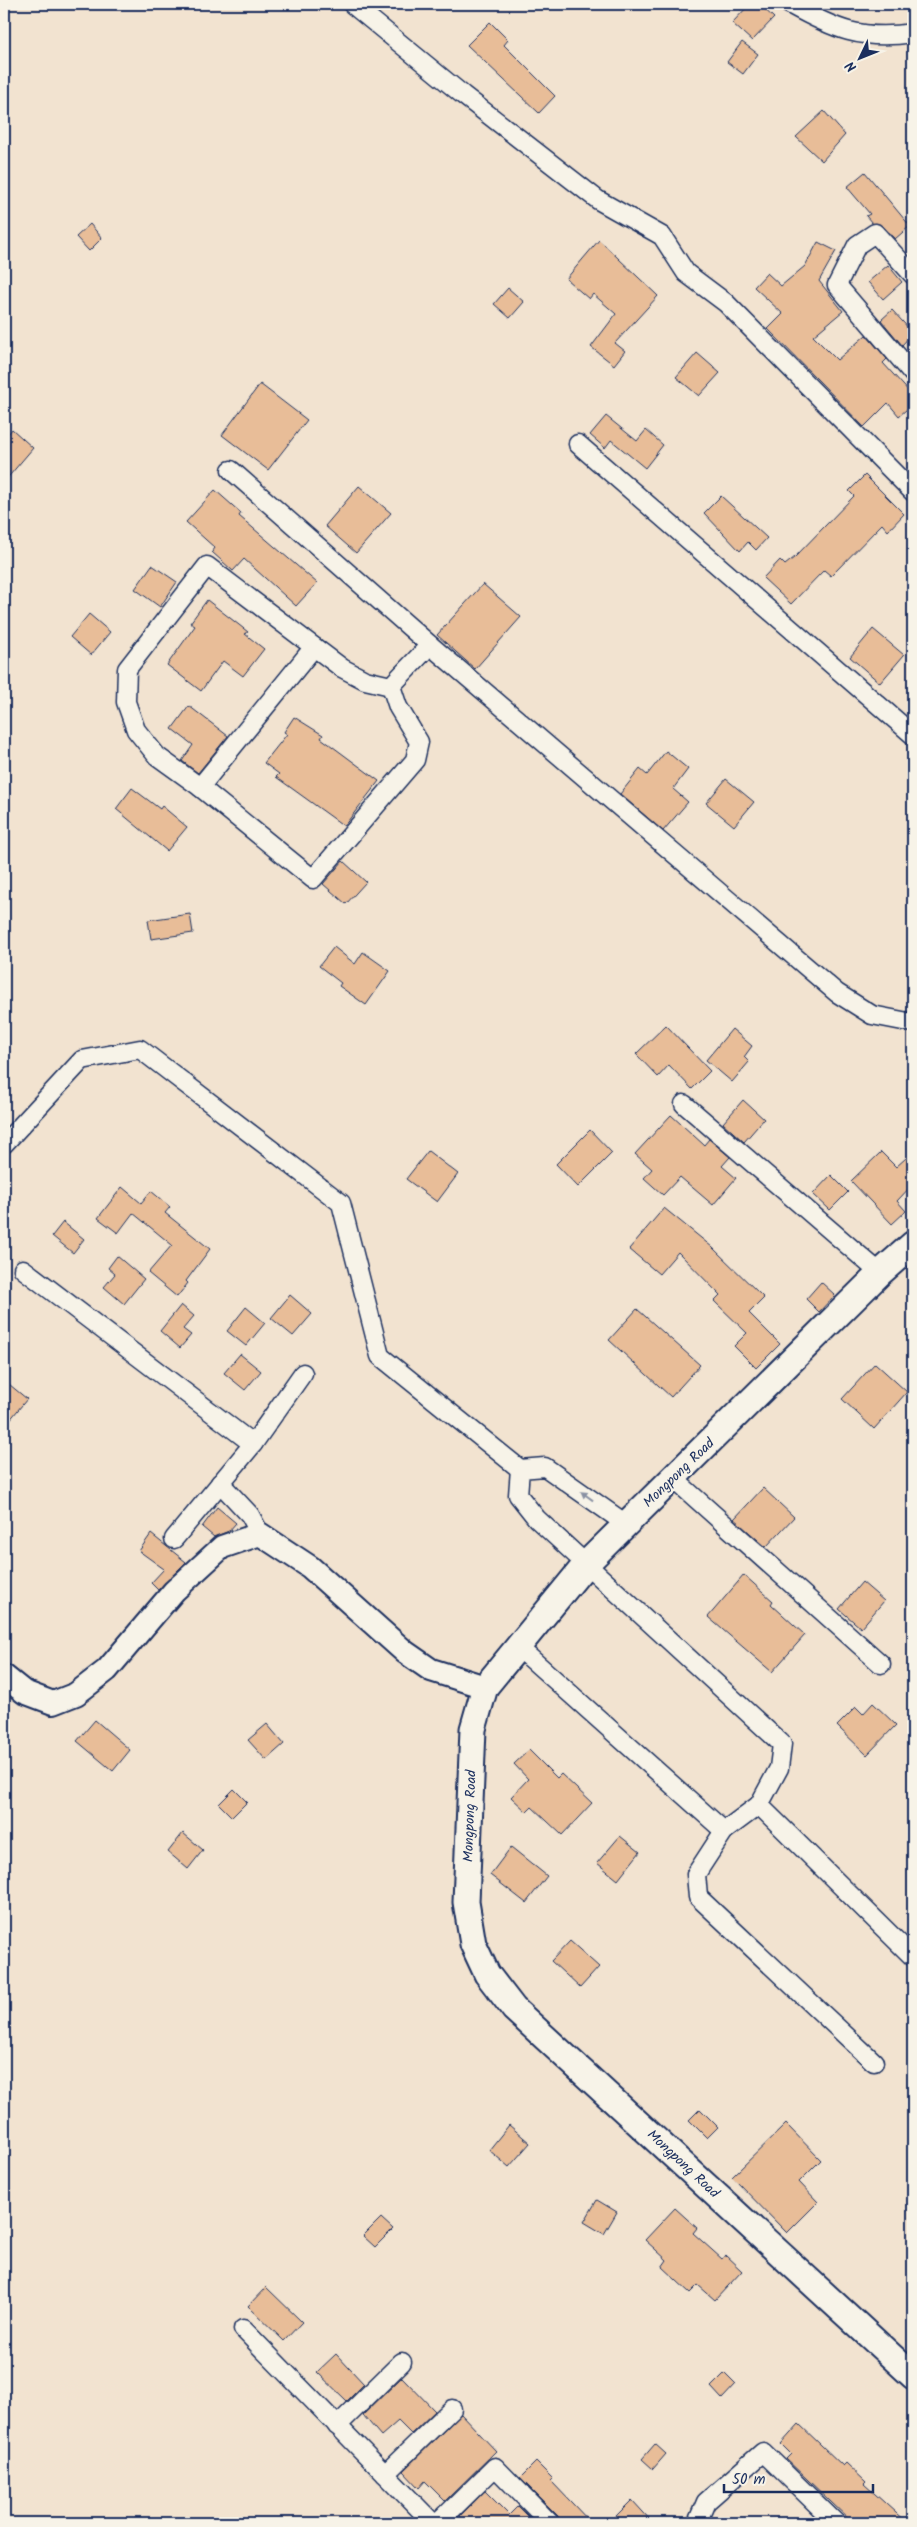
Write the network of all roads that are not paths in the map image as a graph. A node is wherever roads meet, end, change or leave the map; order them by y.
1 (352, 4) edge
2 (789, 4) edge
3 (913, 33) edge
4 (913, 275) edge
5 (913, 374) edge
6 (578, 444) dead end
7 (231, 470) dead end
8 (913, 492) edge
9 (430, 645) junction
10 (314, 648) junction
11 (391, 686) junction
12 (913, 735) edge
13 (200, 787) junction
14 (913, 1023) edge
15 (684, 1104) dead end
16 (4, 1144) edge
17 (913, 1244) edge
18 (23, 1269) dead end
19 (880, 1273) junction
20 (303, 1373) dead end
21 (253, 1444) junction
22 (520, 1469) junction
23 (674, 1478) junction
24 (220, 1482) junction
25 (626, 1524) junction
26 (260, 1534) junction
27 (174, 1539) dead end
28 (586, 1564) junction
29 (518, 1647) junction
30 (881, 1664) dead end
31 (4, 1676) edge
32 (485, 1687) junction
33 (759, 1805) junction
34 (724, 1831) junction
35 (913, 1957) edge
36 (874, 2062) dead end
37 (243, 2329) dead end
38 (402, 2362) dead end
39 (913, 2376) edge
40 (452, 2409) dead end
41 (337, 2426) junction
42 (385, 2474) junction
43 (433, 2523) edge
44 (438, 2523) edge
45 (550, 2523) edge
46 (697, 2523) edge
47 (836, 2523) edge

1 - 8 street
2 - 3 street
4 - 5 street
6 - 12 street
7 - 9 street
9 - 11 street
9 - 14 street
10 - 11 street
10 - 13 street
10 - 13 street
11 - 13 street
15 - 19 street
16 - 22 street
17 - 19 main road, Mongpong Road
18 - 21 street
19 - 23 main road, Mongpong Road
20 - 21 street
21 - 24 street
25 -> 22 street
22 - 28 street
23 - 25 main road, Mongpong Road
23 - 30 street
24 - 26 street
24 - 27 street
25 - 28 main road, Mongpong Road
26 - 31 street
26 - 32 street
28 - 29 main road, Mongpong Road
28 - 33 street
29 - 32 main road, Mongpong Road
29 - 34 street
32 - 39 main road, Mongpong Road
33 - 34 street
33 - 35 street
34 - 36 street
37 - 41 street
38 - 41 street
40 - 42 street
41 - 42 street
42 - 43 street
44 - 45 street
46 - 47 street

